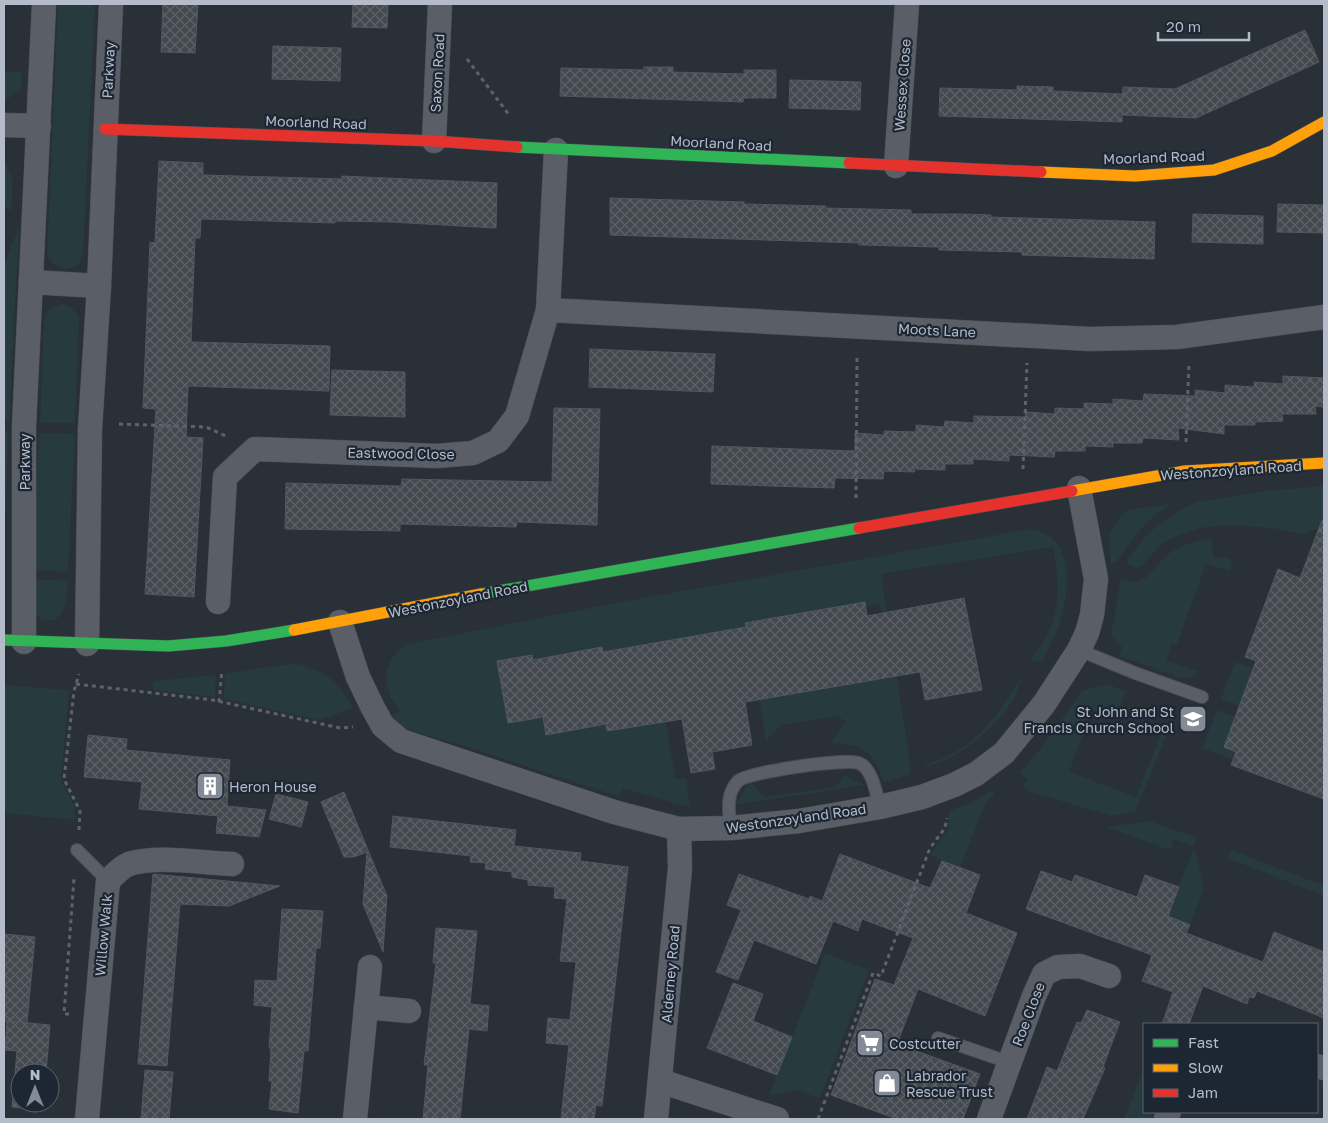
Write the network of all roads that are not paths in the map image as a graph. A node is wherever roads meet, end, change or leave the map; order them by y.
1 (44, 4) edge
2 (111, 4) edge
3 (907, 4) edge
4 (440, 14) edge
5 (1324, 122) edge
6 (4, 124) edge
7 (39, 126) junction
8 (105, 129) junction
9 (434, 141) junction
10 (545, 149) junction
11 (896, 166) junction
12 (31, 282) junction
13 (99, 286) junction
14 (548, 310) junction
15 (1324, 317) edge
16 (1324, 463) edge
17 (1079, 488) junction
18 (218, 602) dead end
19 (340, 622) junction
20 (14, 641) edge
21 (87, 644) junction
22 (1080, 650) junction
23 (1202, 697) dead end
24 (880, 807) junction
25 (731, 828) junction
26 (679, 829) junction
27 (76, 850) dead end
28 (232, 864) dead end
29 (108, 881) junction
30 (370, 967) dead end
31 (1109, 976) dead end
32 (366, 1007) junction
33 (409, 1011) dead end
34 (938, 1038) dead end
35 (1010, 1063) junction
36 (660, 1081) junction
37 (86, 1119) edge
38 (355, 1119) edge
39 (656, 1119) edge
40 (778, 1119) edge
41 (989, 1119) edge

1 - 7 street, Parkway
2 - 8 street, Parkway
3 - 11 street, Wessex Close
4 - 9 street, Saxon Road
5 - 11 main road, Moorland Road
6 - 7 street
7 - 12 street, Parkway
8 - 9 main road, Moorland Road
8 - 13 street, Parkway
9 - 10 main road, Moorland Road
10 - 11 main road, Moorland Road
10 - 14 street, Eastwood Close
12 - 13 street
12 - 20 street, Parkway
13 - 21 street, Parkway
14 - 15 street, Moots Lane
14 - 18 street, Eastwood Close
16 - 17 main road, Westonzoyland Road
17 - 19 main road, Westonzoyland Road
17 - 22 street, Westonzoyland Road
19 - 21 main road, Westonzoyland Road
19 - 26 street, Westonzoyland Road
20 - 21 main road, Westonzoyland Road
22 - 23 lane
22 - 24 street, Westonzoyland Road
24 - 25 street, Westonzoyland Road
24 - 25 lane
25 - 26 street, Westonzoyland Road
26 - 36 street, Alderney Road
27 - 29 lane
28 - 29 street, Willow Walk
29 - 37 street, Willow Walk
30 - 32 street
31 - 35 street, Roe Close
32 - 33 street
32 - 38 street
34 - 35 lane
35 - 41 street, Roe Close
36 - 39 street, Alderney Road
36 - 40 street

